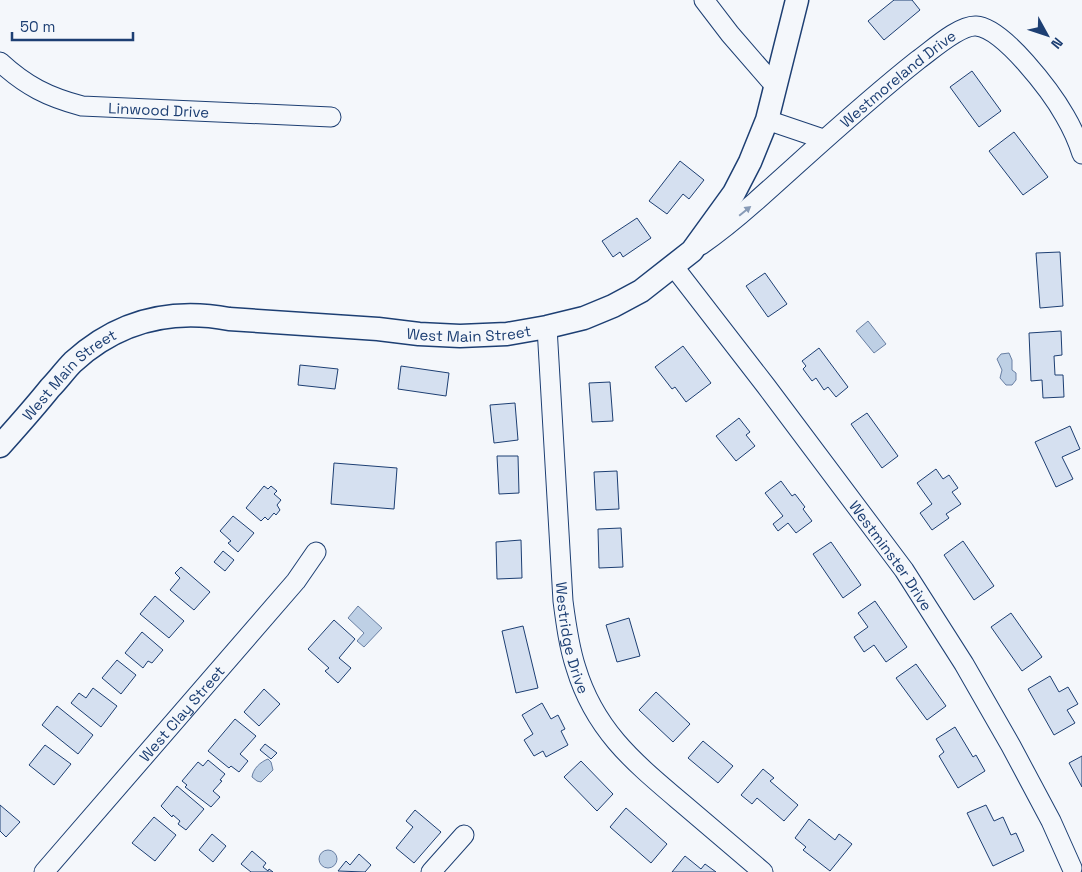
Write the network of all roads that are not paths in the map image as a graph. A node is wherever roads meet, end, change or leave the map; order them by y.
1 (704, 0) edge
2 (797, 0) edge
3 (0, 62) edge
4 (776, 87) junction
5 (331, 117) dead end
6 (767, 120) junction
7 (823, 139) junction
8 (1082, 154) edge
9 (692, 251) junction
10 (674, 267) junction
11 (547, 328) junction
12 (0, 446) edge
13 (316, 552) dead end
14 (464, 835) dead end
15 (1073, 868) edge
16 (44, 872) edge
17 (432, 872) edge
18 (763, 872) edge

1 - 4 street
2 - 4 main road, West Main Street
3 - 5 street, Linwood Drive
4 - 6 main road, West Main Street
6 - 7 street
6 - 9 main road, West Main Street
7 - 8 street, Westmoreland Drive
9 -> 7 street, Westmoreland Drive
9 - 10 main road, West Main Street
10 - 11 main road, West Main Street
10 - 15 street, Westminster Drive
11 - 12 main road, West Main Street
11 - 18 street, Westridge Drive
13 - 16 street, West Clay Street
14 - 17 street

